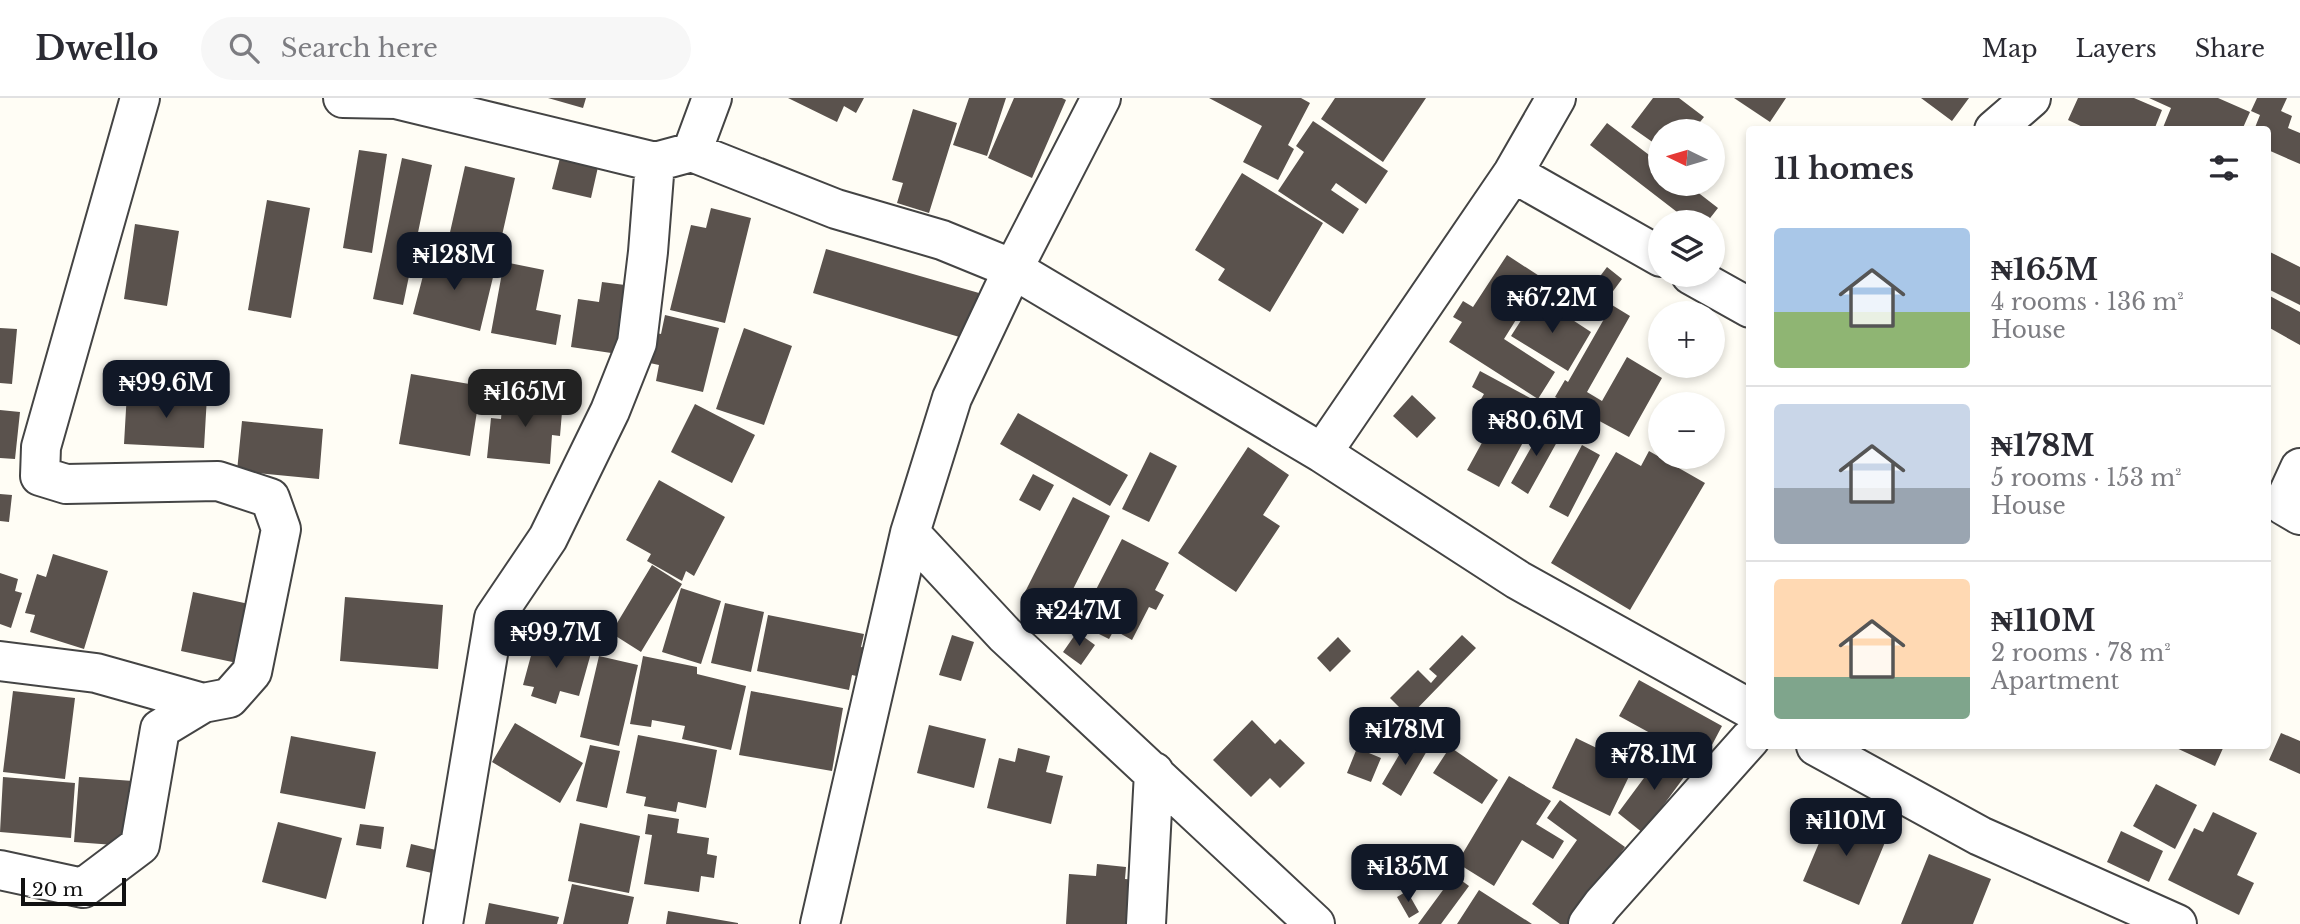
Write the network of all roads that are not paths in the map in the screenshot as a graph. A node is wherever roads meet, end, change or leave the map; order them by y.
1 (140, 98) edge
2 (343, 98) edge
3 (712, 98) edge
4 (1101, 98) edge
5 (1556, 98) edge
6 (2031, 98) edge
7 (396, 99) edge
8 (1999, 126) edge
9 (692, 152) junction
10 (655, 162) junction
11 (1513, 173) junction
12 (1648, 250) edge
13 (1013, 269) junction
14 (1712, 287) edge
15 (1746, 306) edge
16 (1322, 453) junction
17 (2300, 468) edge
18 (2284, 507) edge
19 (909, 533) junction
20 (0, 661) edge
21 (202, 703) junction
22 (1746, 707) edge
23 (1746, 744) edge
24 (1820, 749) edge
25 (1154, 772) junction
26 (0, 870) edge
27 (443, 924) edge
28 (820, 924) edge
29 (1146, 924) edge
30 (1315, 924) edge
31 (1588, 924) edge
32 (2176, 924) edge

1 - 21 street
2 - 7 street
3 - 9 street
4 - 13 street
5 - 11 street
6 - 8 street
7 - 10 street
9 - 10 street
9 - 13 street
10 - 27 street
11 - 12 street
11 - 16 street
13 - 16 street
13 - 19 street
14 - 15 street
16 - 22 street
17 - 18 street
19 - 25 street
19 - 28 street
20 - 21 street
21 - 26 street
23 - 31 street
24 - 32 street
25 - 29 street
25 - 30 street

